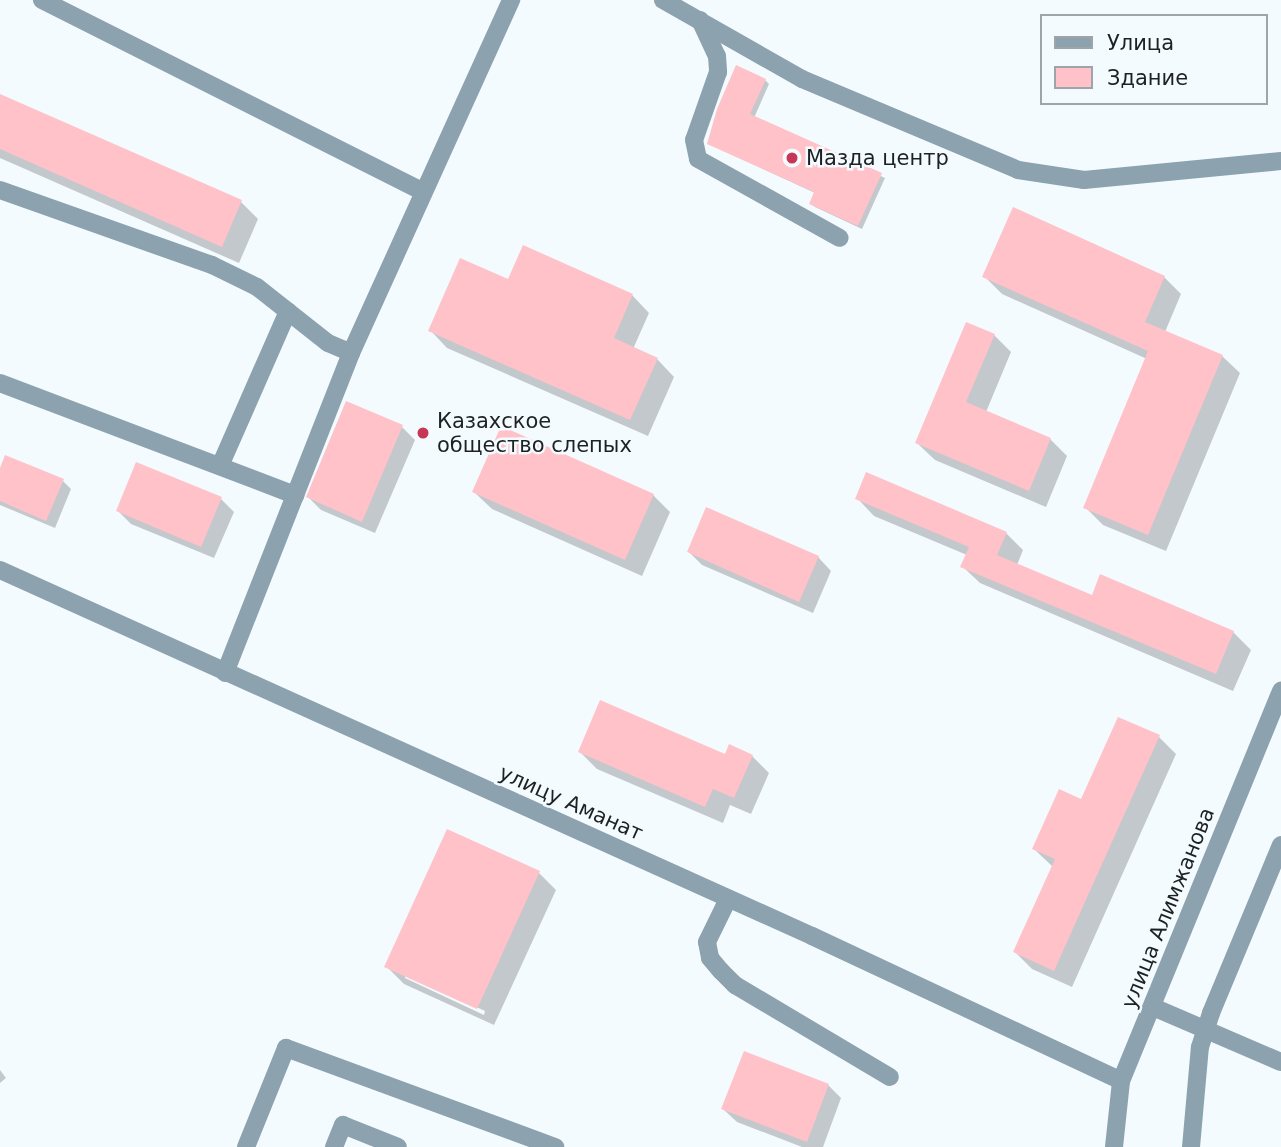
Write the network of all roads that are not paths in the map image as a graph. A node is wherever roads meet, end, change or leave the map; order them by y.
1 (41, 0) edge
2 (511, 0) edge
3 (663, 0) edge
4 (700, 20) junction
5 (1281, 161) edge
6 (0, 190) edge
7 (423, 192) junction
8 (840, 238) dead end
9 (288, 311) junction
10 (352, 353) junction
11 (0, 383) edge
12 (220, 466) junction
13 (295, 495) junction
14 (0, 570) edge
15 (225, 673) junction
16 (1281, 691) edge
17 (1281, 845) edge
18 (728, 899) junction
19 (1153, 1007) junction
20 (1205, 1032) junction
21 (1281, 1062) edge
22 (890, 1077) dead end
23 (1121, 1080) junction
24 (246, 1147) edge
25 (334, 1147) edge
26 (398, 1147) edge
27 (555, 1147) edge
28 (1114, 1147) edge
29 (1191, 1147) edge

1 - 7 street
2 - 7 street
3 - 4 street
4 - 5 street
4 - 8 street
6 - 9 street
7 - 10 street
9 - 10 street
9 - 12 street
10 - 13 street
11 - 12 street
12 - 13 street
13 - 15 street
14 - 15 street, улицу Аманат
15 - 18 street, улицу Аманат
16 - 19 street, улица Алимжанова
17 - 20 street
18 - 22 street
18 - 23 street, улицу Аманат
19 - 20 street
19 - 23 street, улица Алимжанова
20 - 21 street
20 - 29 street
23 - 28 street, улица Алимжанова
24 - 27 street
25 - 26 street

